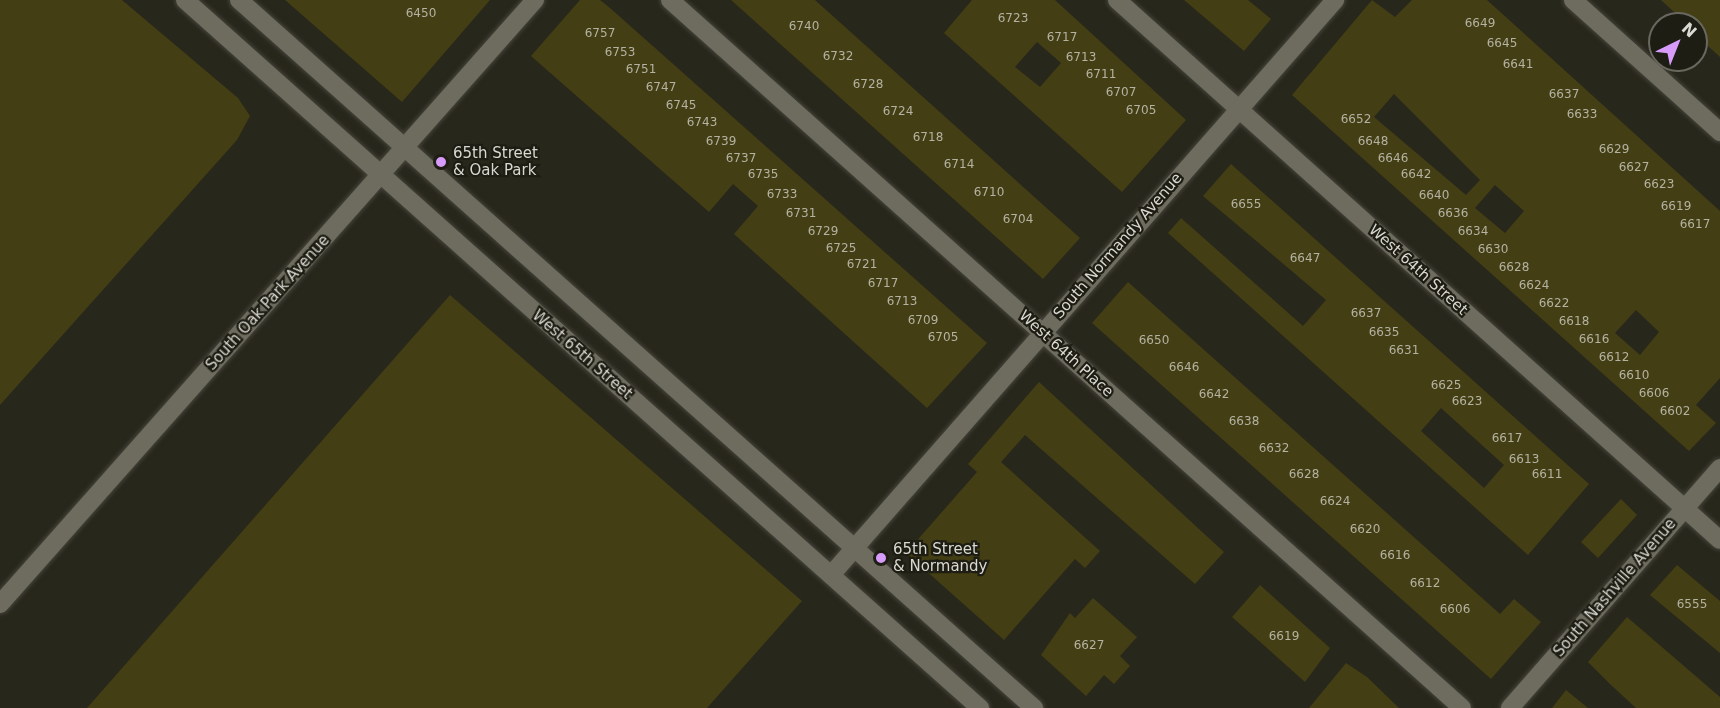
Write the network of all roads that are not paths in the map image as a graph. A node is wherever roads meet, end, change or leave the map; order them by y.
1 (185, 0) edge
2 (239, 0) edge
3 (535, 0) edge
4 (670, 0) edge
5 (1117, 0) edge
6 (1335, 0) edge
7 (1573, 0) edge
8 (1239, 109) junction
9 (1720, 132) edge
10 (405, 148) junction
11 (380, 176) junction
12 (1042, 332) junction
13 (1720, 468) edge
14 (1685, 508) junction
15 (1720, 540) edge
16 (854, 548) junction
17 (831, 575) junction
18 (0, 604) edge
19 (980, 708) edge
20 (1034, 708) edge
21 (1462, 708) edge
22 (1510, 708) edge

1 - 11 street, West 65th Street
2 - 10 street
3 - 10 street, South Oak Park Avenue
4 - 12 street, West 64th Place
5 - 8 street, West 64th Street
6 - 8 street, South Normandy Avenue
7 - 9 street
8 - 12 street, South Normandy Avenue
8 - 14 street, West 64th Street
10 - 11 street, South Oak Park Avenue
10 - 16 street
11 - 17 street, West 65th Street
11 - 18 street, South Oak Park Avenue
12 - 16 street, South Normandy Avenue
12 - 21 street, West 64th Place
13 - 14 street, South Nashville Avenue
14 - 15 street, West 64th Street
14 - 22 street, South Nashville Avenue
16 - 17 street, South Normandy Avenue
16 - 20 street
17 - 19 street, West 65th Street

